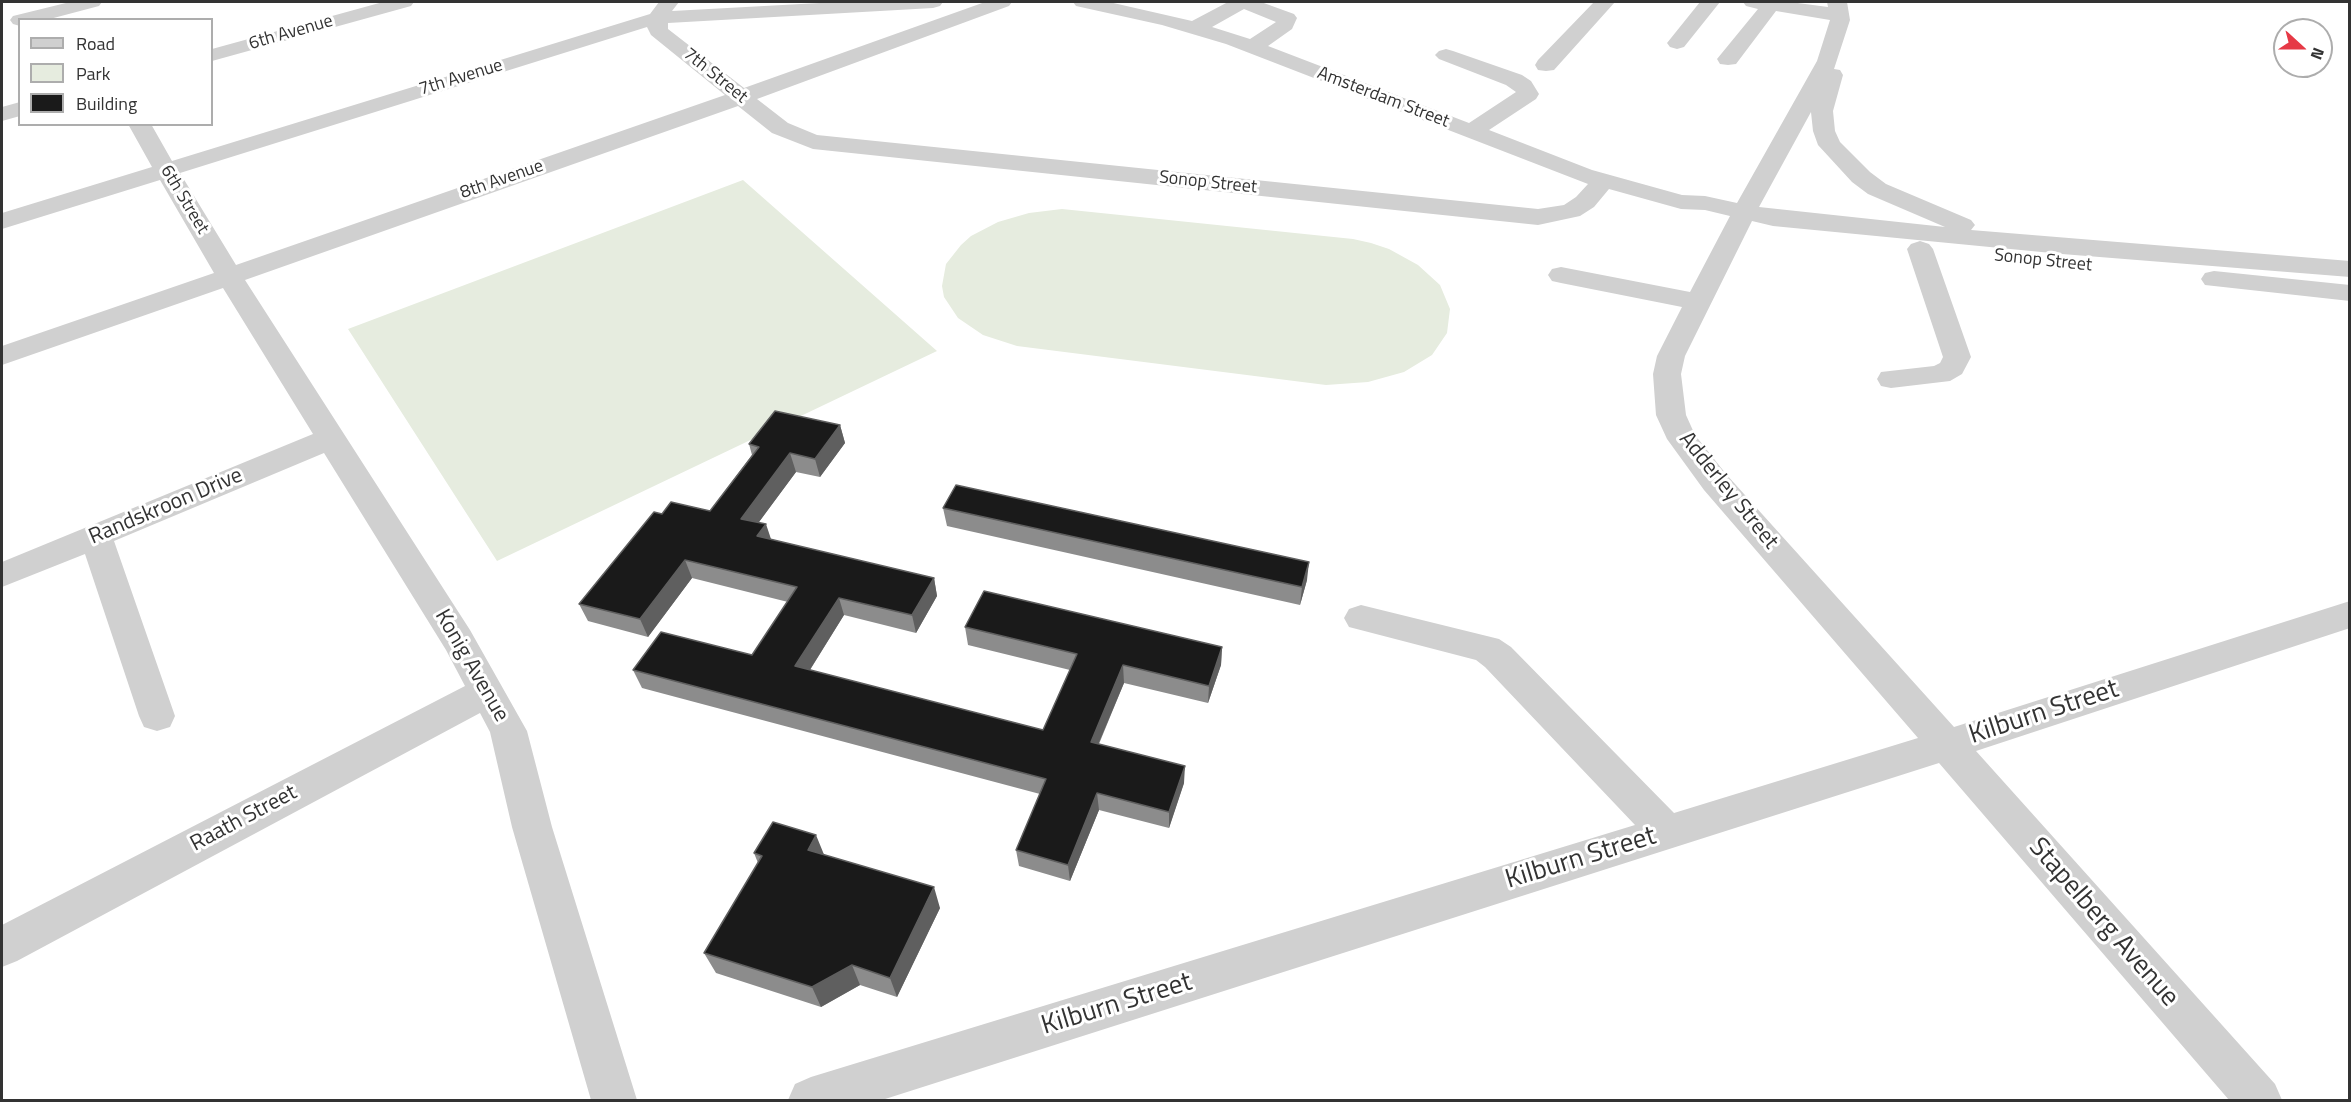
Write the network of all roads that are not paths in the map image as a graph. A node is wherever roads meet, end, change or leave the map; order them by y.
1 (92, 2) edge
2 (404, 2) edge
3 (933, 2) edge
4 (1002, 2) edge
5 (1083, 2) edge
6 (1605, 2) edge
7 (1710, 2) edge
8 (1772, 4) edge
9 (69, 10) edge
10 (663, 10) edge
11 (1839, 12) edge
12 (30, 18) edge
13 (18, 20) edge
14 (2, 24) edge
15 (1195, 28) junction
16 (1677, 43) dead end
17 (1252, 47) junction
18 (213, 55) edge
19 (1446, 55) dead end
20 (1728, 60) dead end
21 (1546, 65) dead end
22 (741, 97) junction
23 (18, 110) edge
24 (2, 114) edge
25 (140, 126) edge
26 (1471, 132) junction
27 (801, 139) joint
28 (166, 169) junction
29 (1603, 181) junction
30 (1740, 219) junction
31 (2, 221) edge
32 (2062, 246) junction
33 (1920, 249) junction
34 (2251, 260) junction
35 (2349, 269) edge
36 (1561, 275) dead end
37 (229, 276) junction
38 (2305, 288) junction
39 (2349, 293) edge
40 (1697, 301) junction
41 (2349, 316) edge
42 (2, 356) edge
43 (1891, 379) dead end
44 (331, 438) junction
45 (96, 536) junction
46 (2, 575) edge
47 (2349, 614) edge
48 (1361, 618) dead end
49 (488, 692) junction
50 (157, 716) dead end
51 (1947, 745) junction
52 (1667, 832) junction
53 (2, 947) edge
54 (614, 1101) edge
55 (811, 1101) edge
56 (2259, 1101) edge

1 - 9 street
2 - 18 street, 6th Avenue
3 - 10 street, 7th Avenue
4 - 22 street, 8th Avenue
5 - 15 street, Amsterdam Street
6 - 21 street
7 - 16 street
8 - 11 street
8 - 20 street
9 - 12 street
10 - 22 street, 7th Street
10 - 28 street, 7th Avenue
11 - 30 street, Adderley Street
11 - 32 street
13 - 14 street
15 - 17 street, Amsterdam Street
15 - 17 street
17 - 26 street, Amsterdam Street
19 - 26 street
22 - 27 street, 7th Street
22 - 37 street, 8th Avenue
23 - 24 street
25 - 28 street, 6th Street
26 - 29 street, Amsterdam Street
27 - 29 street, Sonop Street
28 - 31 street, 7th Avenue
28 - 37 street, 6th Street
29 - 30 street, Amsterdam Street
30 - 32 street, Sonop Street
30 - 33 street, Sonop Street
30 - 40 street, Adderley Street
32 - 34 street, Sonop Street
33 - 38 street, Sonop Street
33 - 43 street
34 - 35 street, Sonop Street
34 - 38 street
36 - 40 street
37 - 42 street, 8th Avenue
37 - 44 street, Konig Avenue
38 - 39 street, Sonop Street
38 - 41 street
40 - 51 street, Adderley Street
44 - 45 street, Randskroon Drive
44 - 49 street, Konig Avenue
45 - 46 street, Randskroon Drive
45 - 50 street
47 - 51 street, Kilburn Street
48 - 52 street
49 - 53 street, Raath Street
49 - 54 street, Konig Avenue
51 - 52 street, Kilburn Street
51 - 56 street, Stapelberg Avenue
52 - 55 street, Kilburn Street

